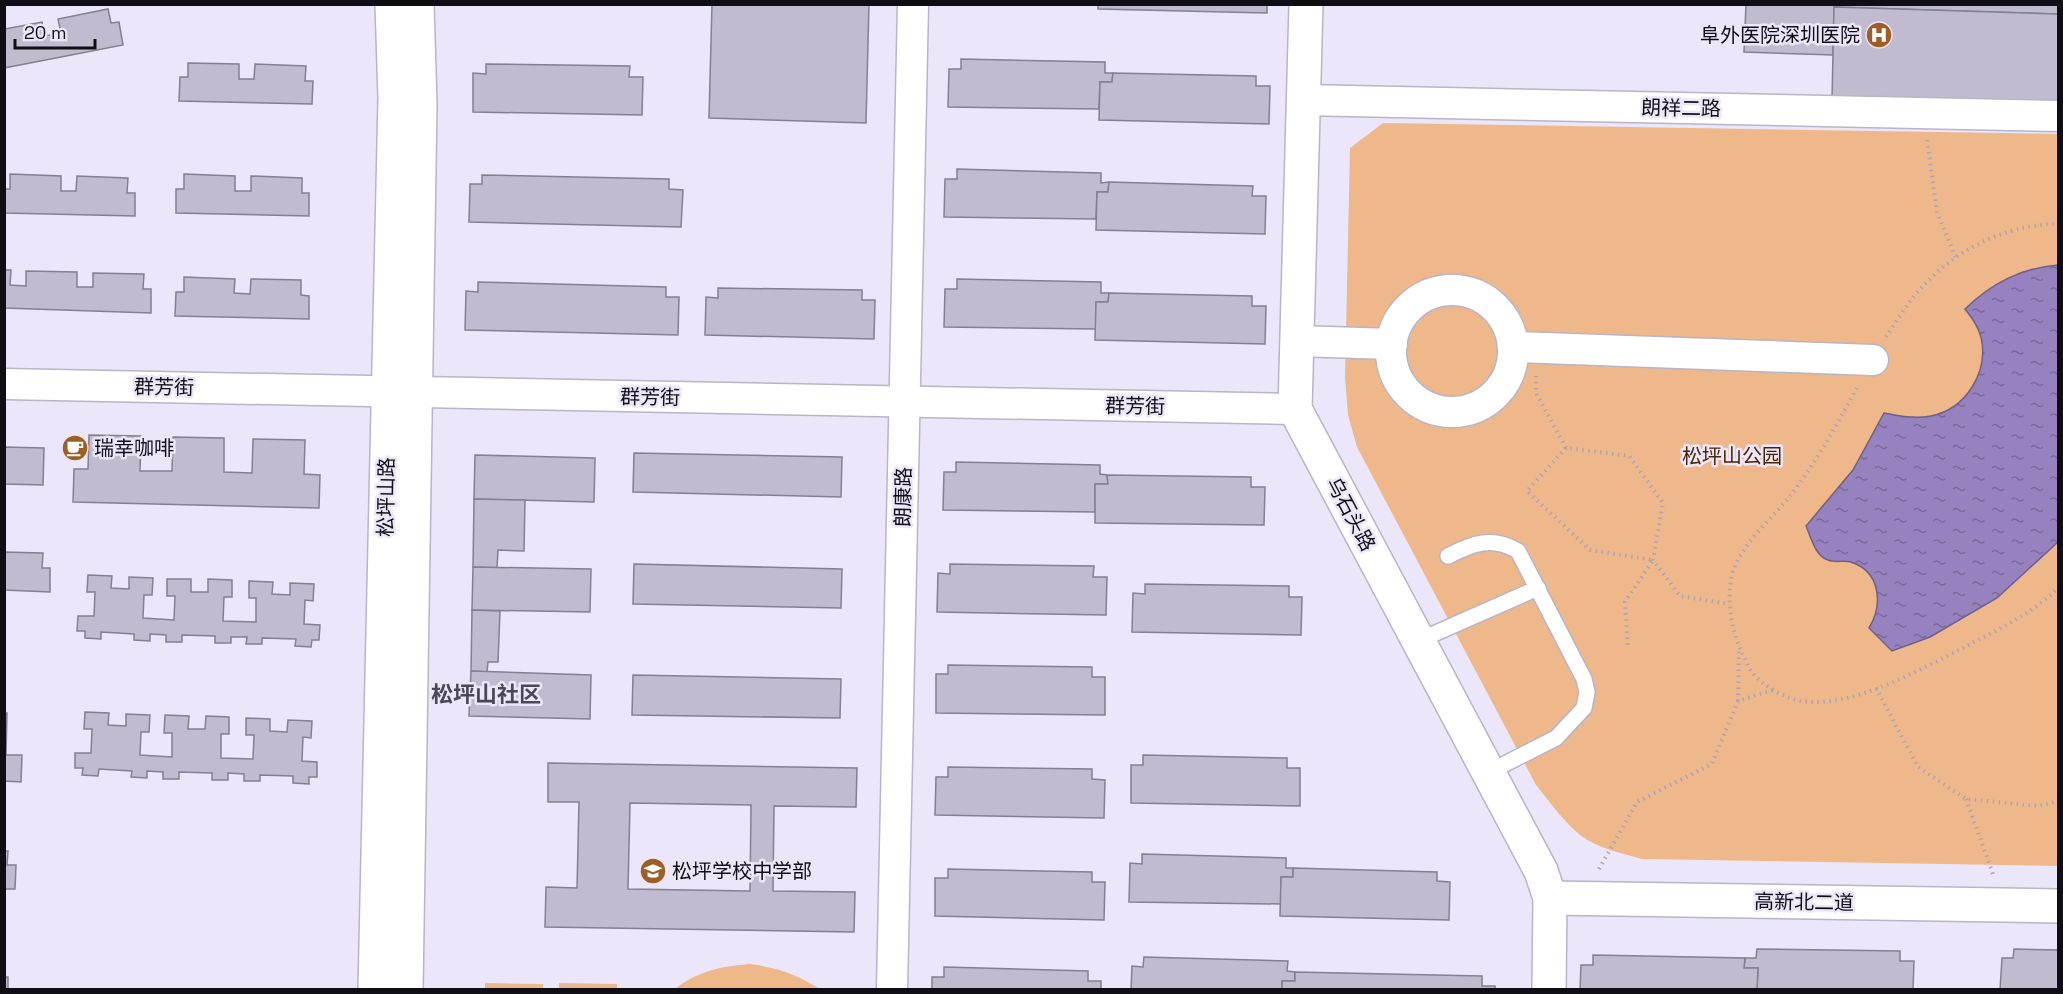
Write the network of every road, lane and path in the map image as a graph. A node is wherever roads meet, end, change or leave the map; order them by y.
1 (392, 4) edge
2 (417, 4) edge
3 (913, 4) edge
4 (1306, 4) edge
5 (1303, 100) junction
6 (1925, 113) junction
7 (2058, 116) edge
8 (2058, 224) edge
9 (1956, 258) junction
10 (1296, 341) junction
11 (1392, 344) junction
12 (1525, 348) junction
13 (1873, 360) junction
14 (4, 384) edge
15 (402, 392) junction
16 (905, 402) junction
17 (1295, 409) junction
18 (1566, 448) junction
19 (1448, 556) dead end
20 (1653, 560) junction
21 (1538, 588) junction
22 (2058, 588) edge
23 (1729, 604) junction
24 (1420, 640) junction
25 (1739, 648) junction
26 (1628, 649) dead end
27 (1876, 688) junction
28 (1773, 690) junction
29 (1738, 701) junction
30 (1489, 772) junction
31 (1966, 799) junction
32 (2058, 801) edge
33 (1550, 898) junction
34 (1582, 898) junction
35 (2004, 905) junction
36 (2058, 906) edge
37 (375, 990) edge
38 (406, 990) edge
39 (892, 990) edge
40 (1549, 990) edge

1 - 15 street, 松坪山路
2 - 15 street, 松坪山路
3 - 16 street, 朗康路
4 - 5 street, 乌石头路
5 - 6 street, 朗祥二路
5 - 10 street, 乌石头路
6 - 7 street, 朗祥二路
6 - 9 path
8 - 9 path
9 - 13 path
10 - 11 street
10 - 17 street, 乌石头路
11 - 12 street
11 - 12 street
12 - 13 street
12 - 18 path
13 - 23 path
14 - 15 street, 群芳街
15 - 16 street, 群芳街
15 - 37 street, 松坪山路
15 - 38 street, 松坪山路
16 - 17 street, 群芳街
16 - 39 street, 朗康路
17 - 24 street, 乌石头路
18 - 20 path
18 - 20 path
19 - 21 lane
20 - 23 path
20 - 26 path
21 - 24 lane
21 - 30 lane
22 - 27 path
23 - 25 path
24 - 30 street, 乌石头路
25 - 28 path
25 - 29 path
27 - 28 path
27 - 31 path
28 - 29 path
29 - 34 path
30 - 33 street, 乌石头路
31 - 32 path
31 - 35 path
33 - 34 street, 高新北二道
33 - 40 street, 乌石头路
34 - 35 street, 高新北二道
35 - 36 street, 高新北二道

